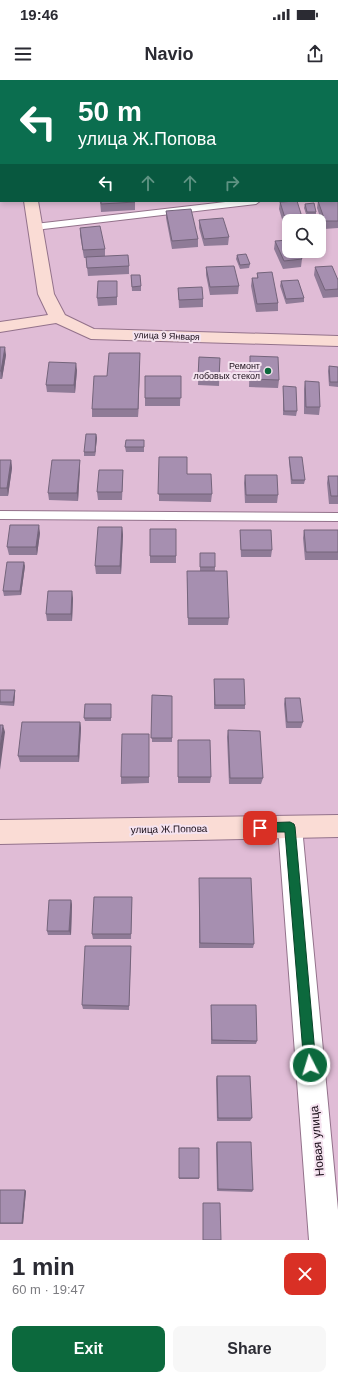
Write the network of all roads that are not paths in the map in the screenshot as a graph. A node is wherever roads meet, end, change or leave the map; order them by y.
1 (31, 202) edge
2 (247, 202) edge
3 (36, 226) junction
4 (58, 318) junction
5 (0, 327) edge
6 (338, 341) edge
7 (0, 515) edge
8 (338, 517) edge
9 (338, 826) edge
10 (290, 827) junction
11 (0, 832) edge
12 (325, 1240) edge

1 - 3 street
2 - 3 lane
3 - 4 street
4 - 5 street
4 - 6 street, улица 9 Января
7 - 8 lane
9 - 10 street, улица Ж.Попова
10 - 11 street, улица Ж.Попова
10 - 12 street, Новая улица

